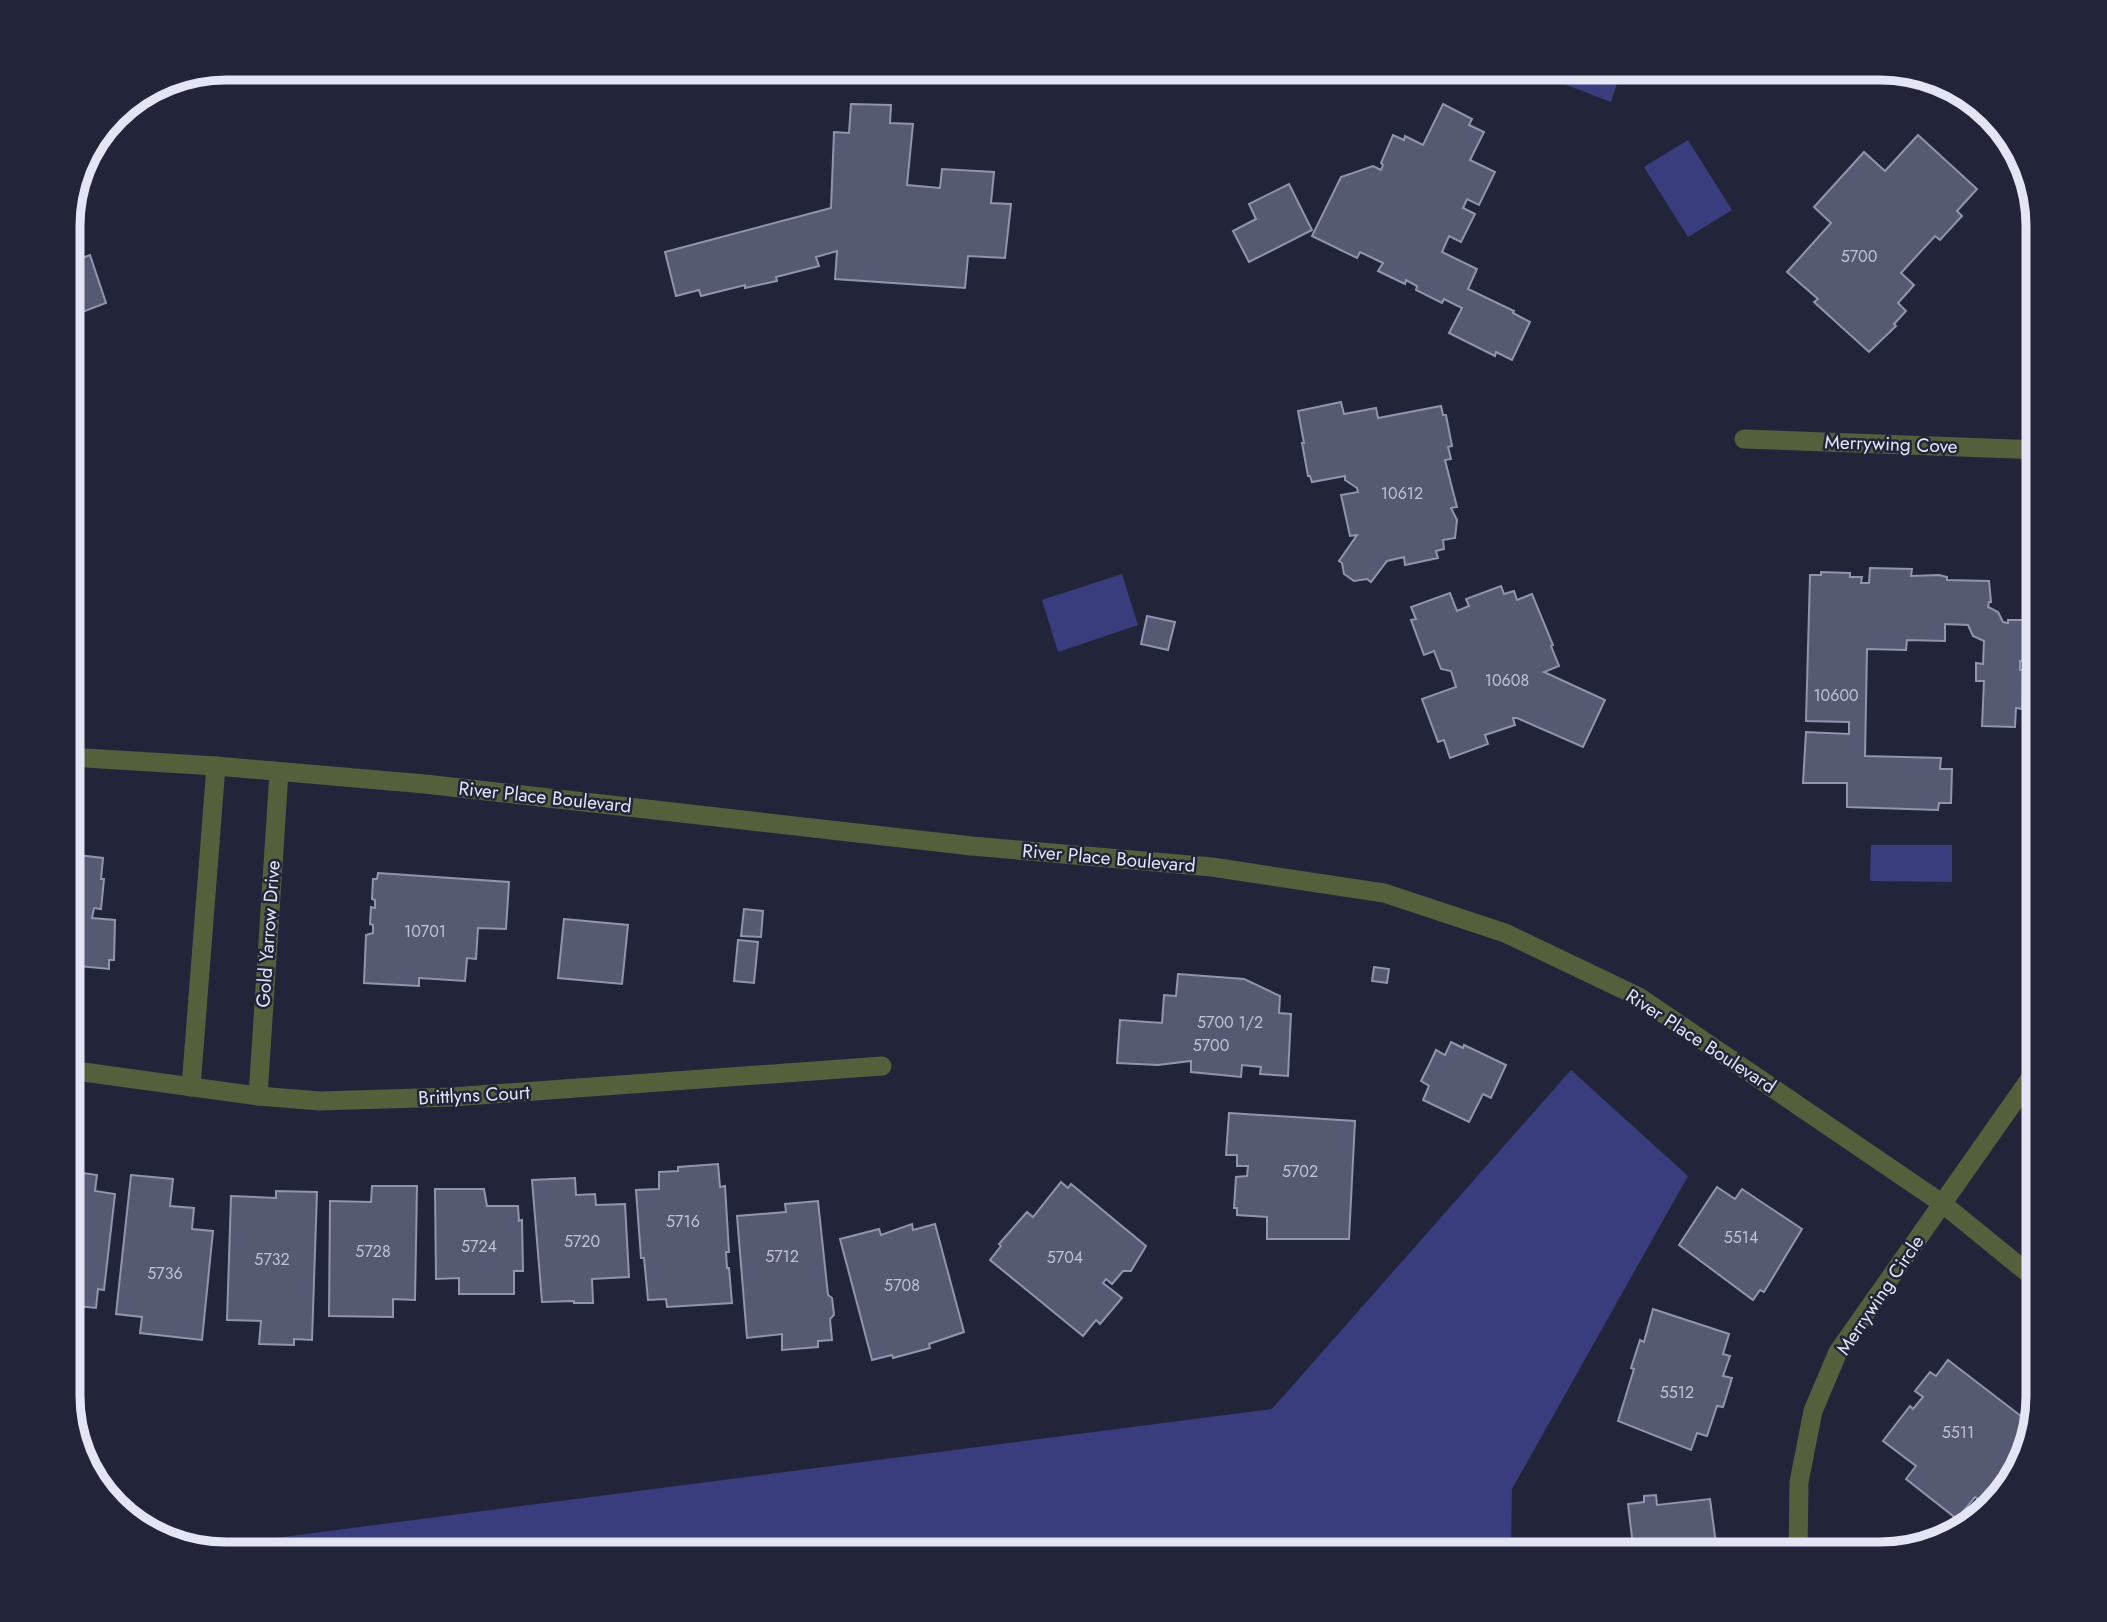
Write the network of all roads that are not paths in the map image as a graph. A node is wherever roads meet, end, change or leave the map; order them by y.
1 (1744, 439) dead end
2 (2026, 450) edge
3 (81, 758) edge
4 (216, 766) junction
5 (279, 772) junction
6 (881, 1066) dead end
7 (81, 1072) edge
8 (2026, 1085) edge
9 (191, 1087) junction
10 (258, 1096) junction
11 (1943, 1203) junction
12 (2026, 1271) edge
13 (1798, 1542) edge

1 - 2 street, Merrywing Cove
3 - 4 street, River Place Boulevard
4 - 5 street, River Place Boulevard
4 - 9 street
5 - 10 street, Gold Yarrow Drive
5 - 11 street, River Place Boulevard
6 - 10 street, Brittlyns Court
7 - 9 street, Brittlyns Court
8 - 11 street, Merrywing Circle
9 - 10 street, Brittlyns Court
11 - 12 street, River Place Boulevard
11 - 13 street, Merrywing Circle

